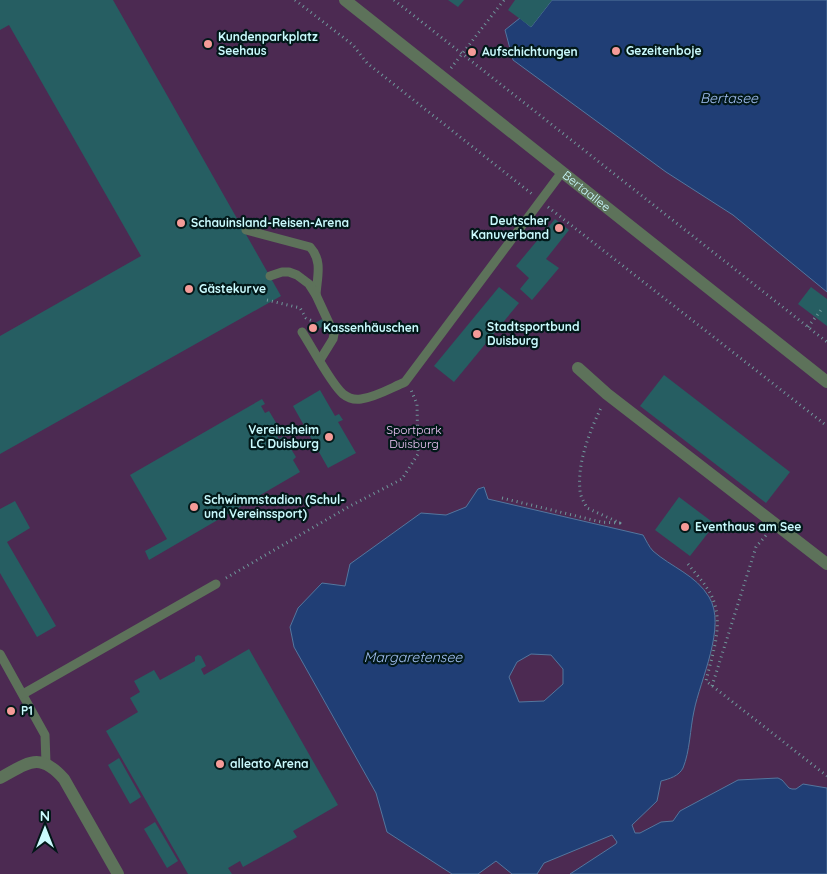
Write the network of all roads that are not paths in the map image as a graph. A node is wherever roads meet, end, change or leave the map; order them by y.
1 (345, 0) edge
2 (562, 172) junction
3 (246, 230) dead end
4 (270, 276) dead end
5 (316, 295) junction
6 (302, 332) dead end
7 (320, 360) junction
8 (578, 368) dead end
9 (827, 382) edge
10 (827, 564) edge
11 (216, 584) road end
12 (0, 654) edge
13 (23, 694) junction
14 (46, 763) junction
15 (0, 778) edge
16 (118, 874) edge

1 - 2 street, Bertaallee
2 - 7 lane
2 - 9 street, Bertaallee
3 - 5 lane
4 - 5 lane
5 - 7 lane
6 - 7 lane
8 - 10 street
11 - 13 lane
12 - 13 lane
13 - 14 lane
14 - 15 street
14 - 16 street

